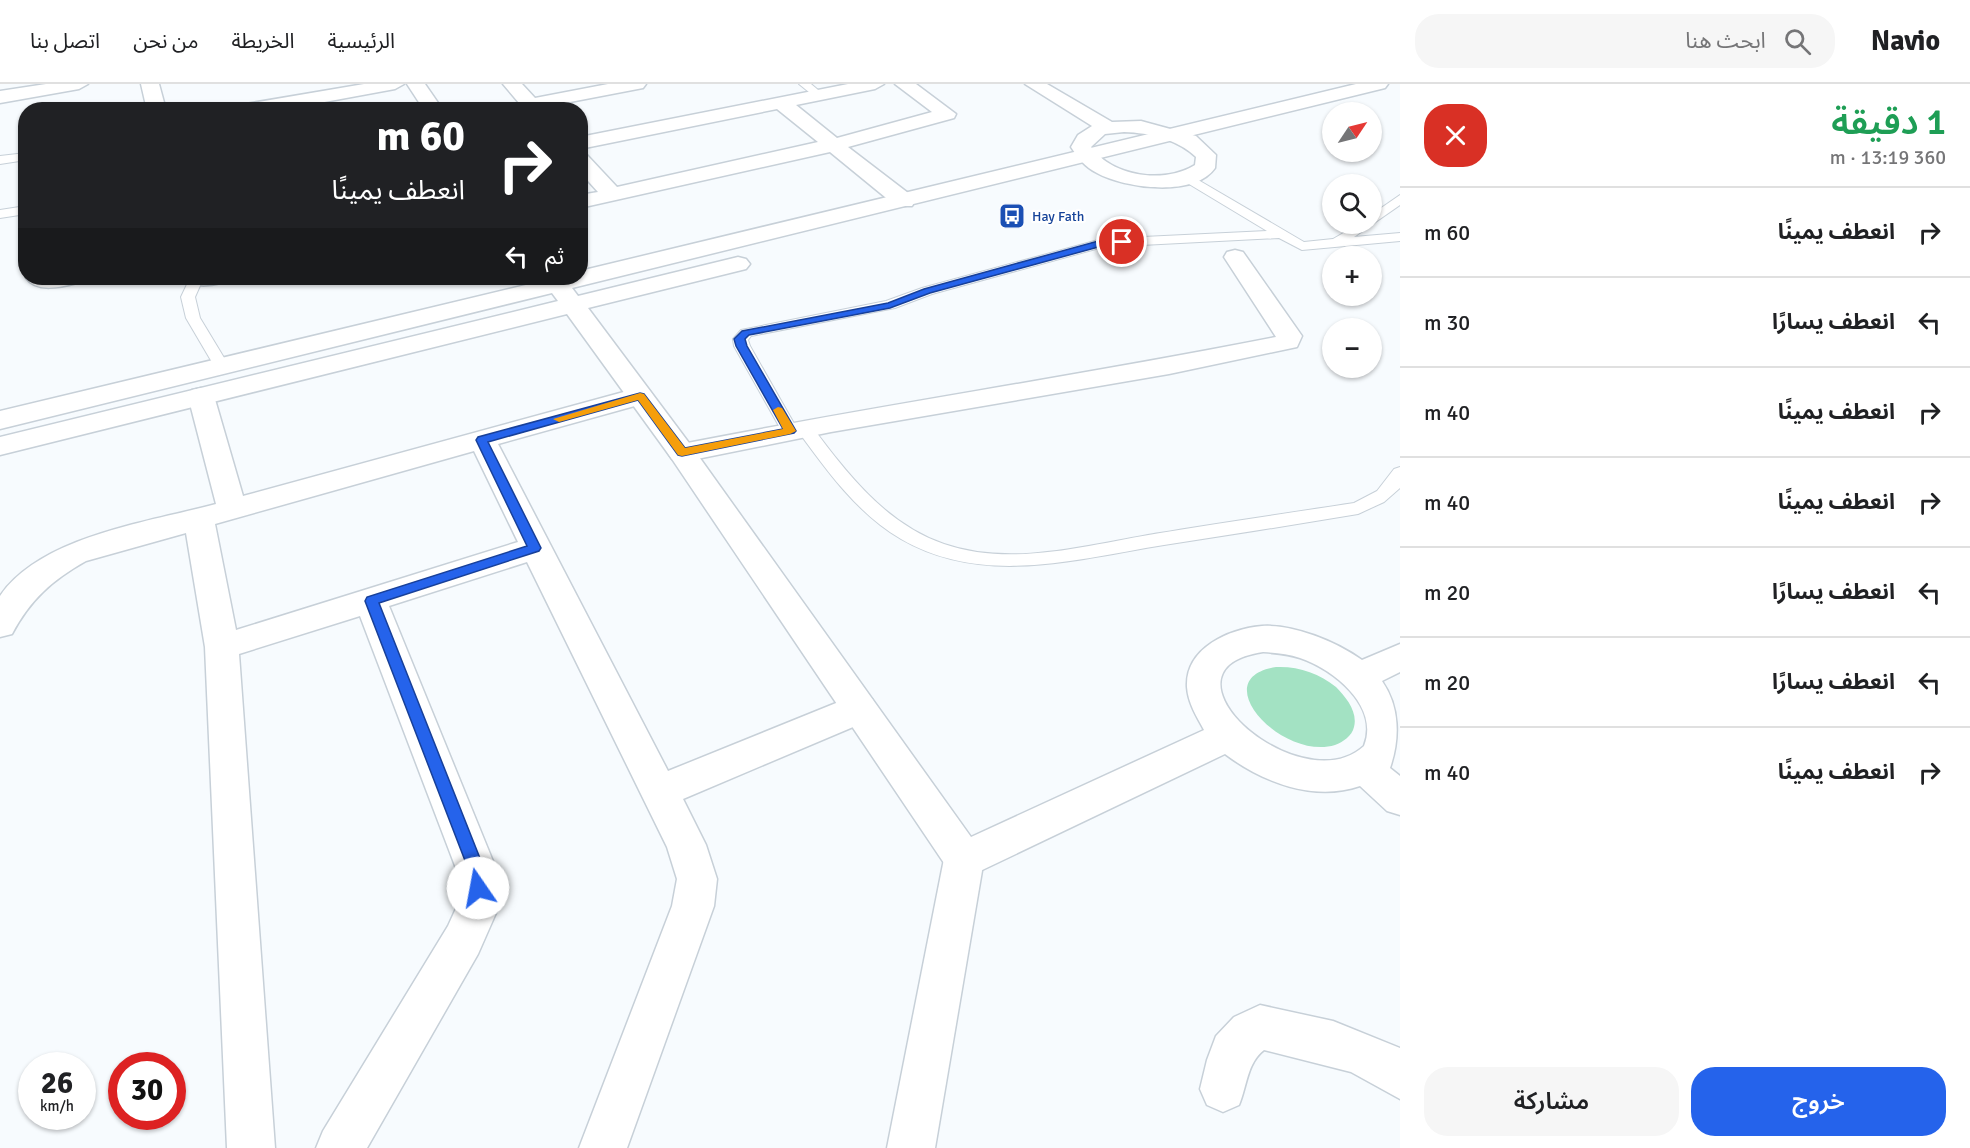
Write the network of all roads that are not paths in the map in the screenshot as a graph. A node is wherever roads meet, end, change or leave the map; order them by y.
1 (79, 84) edge
2 (150, 84) edge
3 (395, 84) edge
4 (416, 84) edge
5 (512, 84) edge
6 (637, 84) edge
7 (875, 84) edge
8 (904, 84) edge
9 (1034, 84) edge
10 (26, 88) edge
11 (812, 90) edge
12 (1384, 92) edge
13 (0, 97) edge
14 (155, 102) edge
15 (334, 102) edge
16 (428, 102) edge
17 (526, 102) edge
18 (558, 102) edge
19 (1361, 102) edge
20 (781, 103) junction
21 (1322, 117) edge
22 (1109, 128) junction
23 (1175, 134) junction
24 (588, 141) edge
25 (833, 146) junction
26 (1200, 148) junction
27 (1085, 156) junction
28 (18, 157) edge
29 (0, 160) edge
30 (588, 168) edge
31 (1108, 171) junction
32 (1188, 178) junction
33 (612, 195) junction
34 (1400, 199) edge
35 (588, 200) edge
36 (903, 201) junction
37 (18, 211) edge
38 (1382, 213) edge
39 (0, 214) edge
40 (1382, 222) edge
41 (1400, 232) edge
42 (1282, 234) junction
43 (1350, 234) edge
44 (1400, 237) edge
45 (1335, 243) junction
46 (806, 247) dead end
47 (1235, 257) dead end
48 (759, 258) dead end
49 (588, 282) edge
50 (196, 285) edge
51 (577, 285) edge
52 (587, 285) edge
53 (588, 285) edge
54 (561, 289) edge
55 (221, 366) junction
56 (201, 396) junction
57 (640, 396) junction
58 (0, 420) edge
59 (797, 429) junction
60 (482, 440) junction
61 (0, 446) edge
62 (682, 453) junction
63 (1400, 472) edge
64 (215, 514) junction
65 (535, 548) junction
66 (372, 601) junction
67 (0, 624) edge
68 (222, 646) junction
69 (1400, 657) edge
70 (1359, 677) junction
71 (859, 709) junction
72 (1229, 735) junction
73 (1366, 769) junction
74 (659, 792) junction
75 (1400, 799) edge
76 (963, 859) junction
77 (1400, 1076) edge
78 (1223, 1089) dead end
79 (251, 1148) edge
80 (340, 1148) edge
81 (603, 1148) edge
82 (911, 1148) edge

1 - 10 street
2 - 14 street
3 - 15 street
4 - 16 street
5 - 17 street
6 - 18 street
7 - 11 street
8 - 25 street
9 - 22 street
10 - 13 street
11 - 20 street
12 - 19 street
12 - 23 street
20 - 24 street
20 - 25 street
21 - 26 street
22 - 23 street
22 - 27 street
23 - 26 street
23 - 27 street
25 - 33 street
25 - 36 street
26 - 31 street
26 - 32 street
27 - 31 street
27 - 36 street
28 - 29 lane
30 - 33 street
31 - 32 street
31 - 46 street
32 - 42 lane
33 - 35 street
34 - 38 lane
36 - 49 street
37 - 39 lane
40 - 41 lane
42 - 45 lane
42 - 59 lane
43 - 45 lane
44 - 45 lane
47 - 59 street
48 - 53 street
50 - 55 lane
51 - 54 street
52 - 54 street
54 - 55 street
54 - 56 street
54 - 57 street
55 - 58 street
56 - 61 street
56 - 64 street
57 - 60 street
57 - 62 street
59 - 62 street
59 - 63 lane
60 - 64 street
60 - 65 street
62 - 71 street
64 - 67 street
64 - 68 street
65 - 66 street
65 - 74 street
66 - 68 street
66 - 80 street
68 - 79 street
69 - 70 street
70 - 72 street
70 - 73 street
71 - 74 street
71 - 76 street
72 - 73 street
72 - 76 street
73 - 75 street
74 - 81 street
76 - 82 street
77 - 78 street

